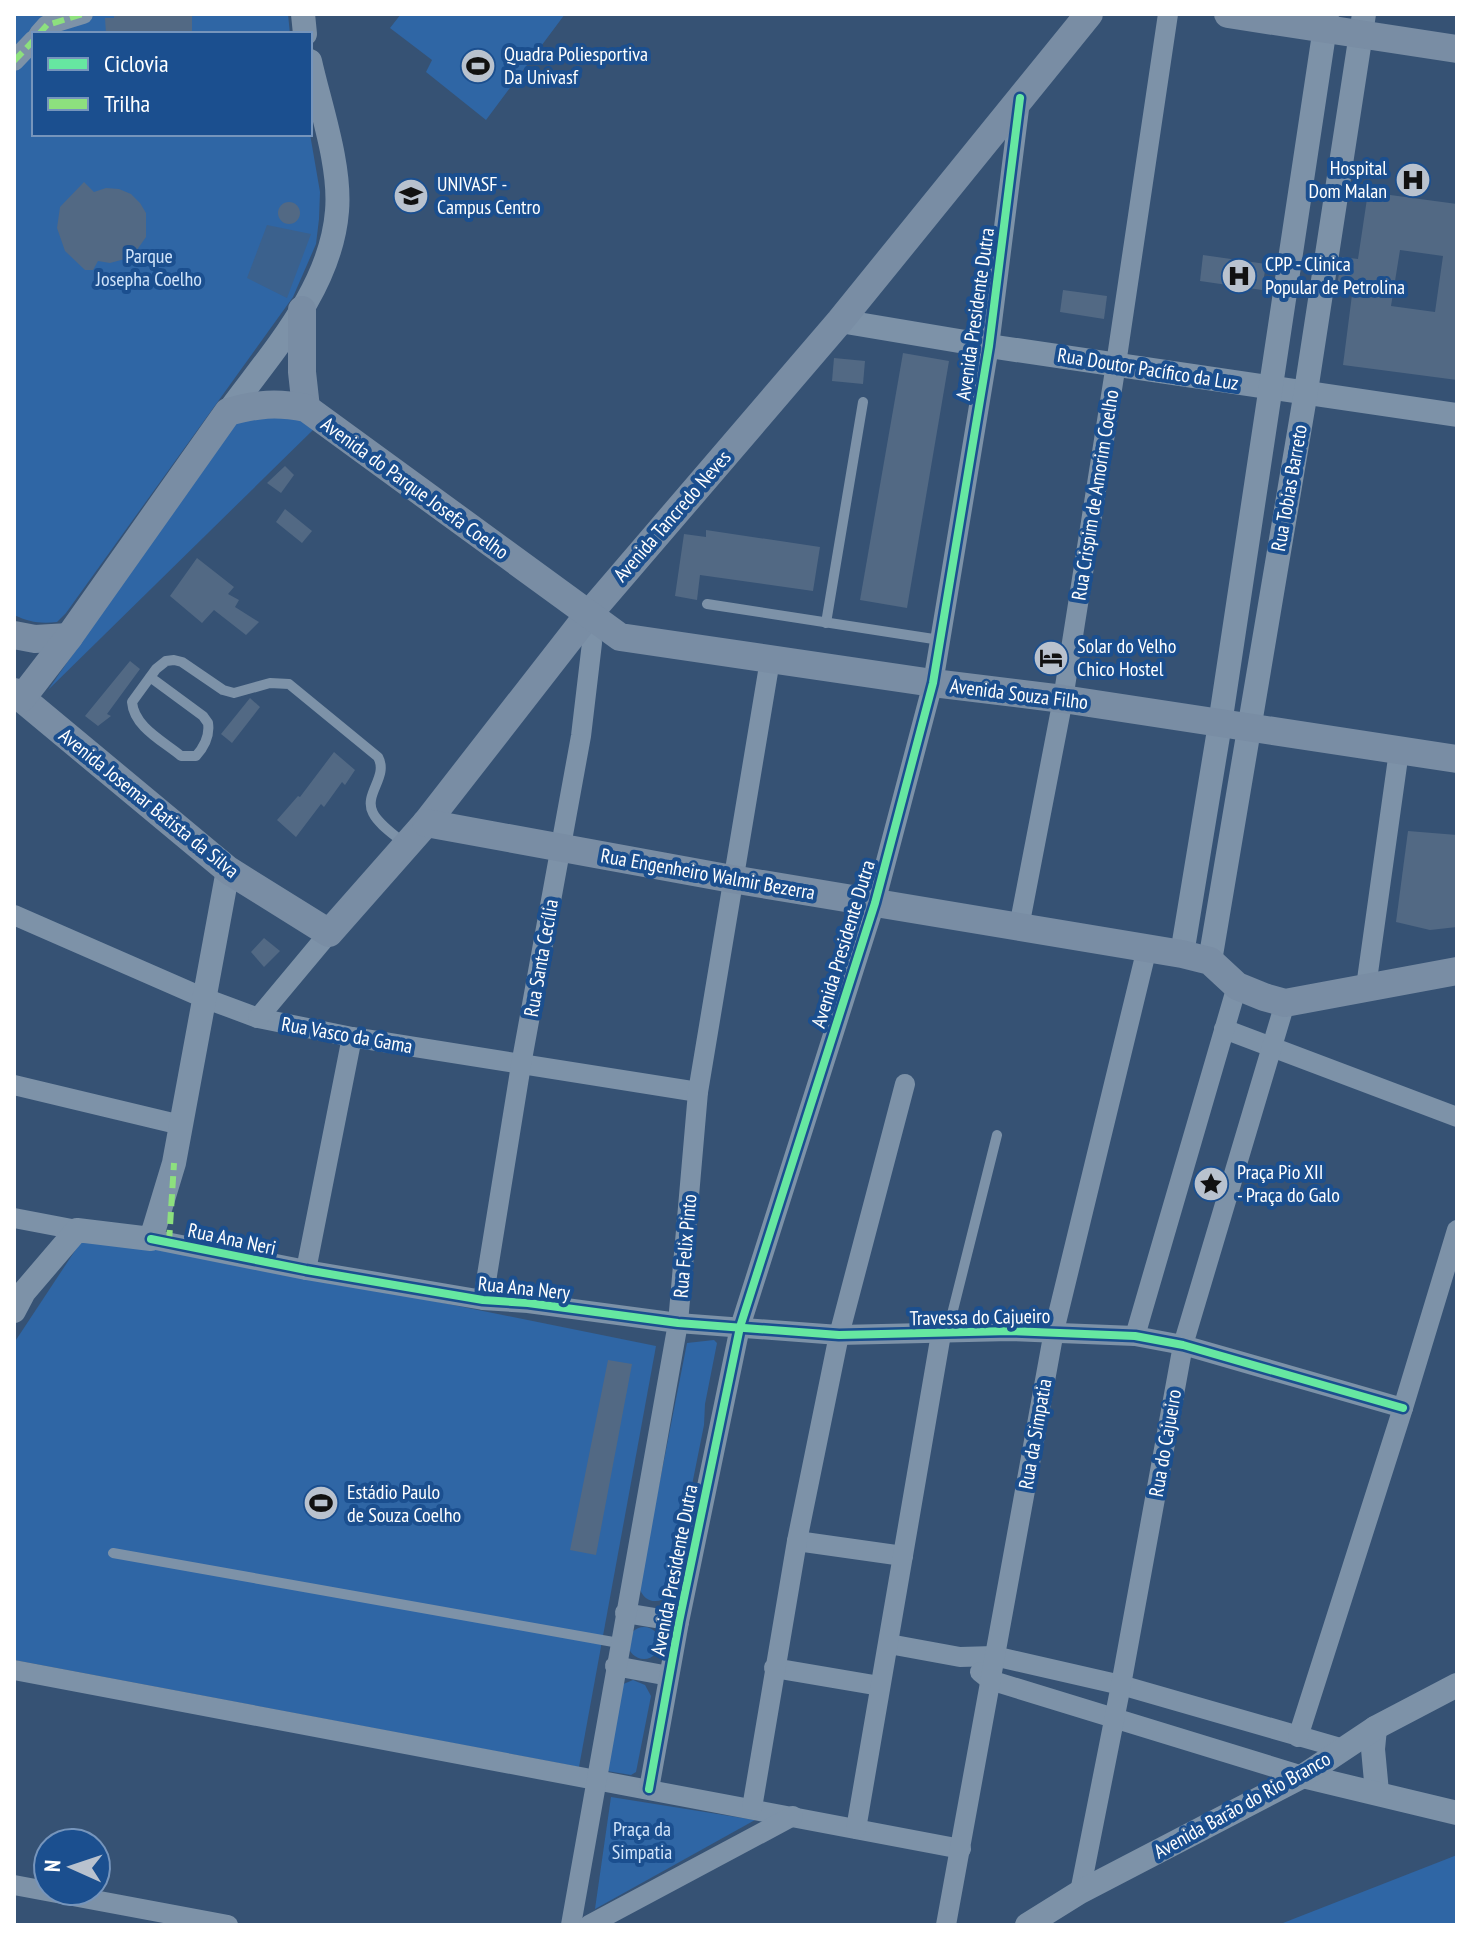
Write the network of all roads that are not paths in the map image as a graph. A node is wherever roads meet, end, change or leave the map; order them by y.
1 (83, 14) edge
2 (1089, 14) edge
3 (1168, 14) edge
4 (1228, 14) edge
5 (1326, 22) edge
6 (1363, 24) edge
7 (40, 32) edge
8 (32, 42) edge
9 (1457, 49) edge
10 (14, 61) edge
11 (312, 70) edge
12 (1020, 98) junction
13 (302, 310) junction
14 (840, 321) junction
15 (989, 346) junction
16 (1116, 364) junction
17 (1269, 388) junction
18 (1306, 391) junction
19 (863, 402) dead end
20 (306, 408) junction
21 (228, 412) junction
22 (1457, 415) edge
23 (707, 604) dead end
24 (588, 615) junction
25 (826, 623) junction
26 (14, 635) edge
27 (69, 637) junction
28 (940, 640) junction
29 (770, 660) junction
30 (150, 677) junction
31 (933, 683) junction
32 (17, 699) edge
33 (1063, 699) junction
34 (1220, 724) junction
35 (1248, 728) junction
36 (1399, 751) junction
37 (1457, 759) edge
38 (426, 823) junction
39 (406, 845) junction
40 (560, 848) junction
41 (228, 870) junction
42 (732, 879) junction
43 (875, 903) junction
44 (14, 915) edge
45 (1019, 927) junction
46 (329, 933) junction
47 (1147, 948) junction
48 (1182, 954) junction
49 (1210, 961) junction
50 (1457, 971) edge
51 (1237, 986) junction
52 (1366, 987) junction
53 (204, 998) junction
54 (1274, 1000) junction
55 (258, 1018) junction
56 (1224, 1029) junction
57 (352, 1037) junction
58 (1271, 1048) junction
59 (521, 1065) junction
60 (905, 1084) dead end
61 (14, 1085) edge
62 (698, 1092) junction
63 (1457, 1117) edge
64 (181, 1125) junction
65 (997, 1135) dead end
66 (14, 1218) edge
67 (77, 1230) junction
68 (1457, 1230) edge
69 (151, 1239) junction
70 (1452, 1265) edge
71 (306, 1270) junction
72 (483, 1300) junction
73 (14, 1311) edge
74 (678, 1323) junction
75 (740, 1327) junction
76 (1054, 1331) junction
77 (944, 1334) junction
78 (839, 1335) junction
79 (1135, 1336) junction
80 (1183, 1345) junction
81 (1403, 1408) junction
82 (797, 1541) junction
83 (113, 1553) dead end
84 (903, 1556) junction
85 (625, 1613) junction
86 (679, 1622) junction
87 (619, 1643) junction
88 (889, 1644) junction
89 (994, 1656) junction
90 (960, 1657) junction
91 (615, 1666) junction
92 (774, 1668) junction
93 (14, 1670) edge
94 (669, 1676) junction
95 (990, 1680) junction
96 (1121, 1685) junction
97 (880, 1686) junction
98 (1453, 1694) edge
99 (1115, 1717) junction
100 (1375, 1728) junction
101 (1291, 1735) junction
102 (1344, 1749) junction
103 (1274, 1767) junction
104 (1303, 1776) junction
105 (595, 1781) junction
106 (649, 1789) junction
107 (1377, 1792) junction
108 (752, 1808) junction
109 (1457, 1813) edge
110 (793, 1816) junction
111 (856, 1829) junction
112 (961, 1849) junction
113 (14, 1885) edge
114 (1080, 1892) junction
115 (228, 1925) edge
116 (571, 1925) edge
117 (589, 1925) edge
118 (946, 1925) edge
119 (1027, 1925) edge

1 - 7 street
2 - 12 main road, Avenida Tancredo Neves
3 - 16 street, Rua Crispim de Amorim Coelho
4 - 5 main road
5 - 6 main road
5 - 17 street, Rua Tobias Barreto
6 - 9 main road
6 - 18 street, Rua Tobias Barreto
8 - 10 street
11 - 13 street
12 - 14 main road, Avenida Tancredo Neves
12 - 15 street, Avenida Presidente Dutra
13 - 20 main road
13 - 21 street
14 - 15 street, Rua Doutor Pacífico da Luz
14 - 24 main road, Avenida Tancredo Neves
15 - 16 street, Rua Doutor Pacífico da Luz
15 - 28 street, Avenida Presidente Dutra
16 - 17 street, Rua Doutor Pacífico da Luz
16 - 33 street, Rua Crispim de Amorim Coelho
17 - 18 street, Rua Doutor Pacífico da Luz
17 - 34 street, Rua Tobias Barreto
18 - 22 street, Rua Doutor Pacífico da Luz
18 - 35 street, Rua Tobias Barreto
19 - 25 lane
20 - 21 main road, Avenida do Parque Josefa Coelho
20 - 24 main road, Avenida do Parque Josefa Coelho
21 - 27 main road
23 - 25 lane
24 - 29 main road, Avenida Souza Filho
24 - 38 main road, Avenida Tancredo Neves
24 - 40 street, Rua Santa Cecília
25 - 28 lane
26 - 27 main road
27 - 32 main road
28 - 31 street, Avenida Presidente Dutra
29 - 31 main road, Avenida Souza Filho
29 - 42 street, Rua Felix Pinto
30 - 30 lane
30 - 39 lane
31 - 33 main road, Avenida Souza Filho
31 - 43 street, Avenida Presidente Dutra
32 - 41 main road, Avenida Josemar Batista da Silva
33 - 34 main road, Avenida Souza Filho
33 - 45 street, Rua Crispim de Amorim Coelho
34 - 35 main road, Avenida Souza Filho
34 - 48 street, Rua Tobias Barreto
35 - 36 main road, Avenida Souza Filho
35 - 49 street, Rua Tobias Barreto
36 - 37 main road, Avenida Souza Filho
36 - 52 street
38 - 39 main road, Avenida Tancredo Neves
38 - 40 main road, Rua Engenheiro Walmir Bezerra
39 - 46 main road, Avenida Tancredo Neves
40 - 42 main road, Rua Engenheiro Walmir Bezerra
40 - 59 street, Rua Santa Cecília
41 - 46 main road, Avenida Josemar Batista da Silva
41 - 53 street
42 - 43 main road, Rua Engenheiro Walmir Bezerra
42 - 62 street, Rua Felix Pinto
43 - 45 main road, Rua Engenheiro Walmir Bezerra
43 - 75 street, Avenida Presidente Dutra
44 - 53 street, Rua Vasco da Gama
45 - 47 main road, Rua Engenheiro Walmir Bezerra
46 - 55 street, Avenida Tancredo Neves
47 - 48 main road, Rua Engenheiro Walmir Bezerra
47 - 76 street, Rua da Simpatia
48 - 49 main road, Rua Engenheiro Walmir Bezerra
49 - 51 main road, Rua Engenheiro Walmir Bezerra
50 - 52 main road
51 - 54 main road, Rua Engenheiro Walmir Bezerra
51 - 56 street
52 - 54 main road
53 - 55 street, Rua Vasco da Gama
53 - 64 street
54 - 58 street, Rua do Cajueiro
55 - 57 street, Rua Vasco da Gama
56 - 58 street
56 - 79 street
57 - 59 street, Rua Vasco da Gama
57 - 71 street
58 - 63 street
58 - 80 street, Rua do Cajueiro
59 - 62 street, Rua Vasco da Gama
59 - 72 street, Rua Santa Cecília
60 - 78 street
61 - 64 street
62 - 74 street, Rua Felix Pinto
64 - 69 street
65 - 77 lane
66 - 67 street
67 - 69 street
67 - 73 street
68 - 70 street
69 - 71 street, Rua Ana Neri
70 - 81 street
71 - 72 street, Rua Ana Nery
72 - 74 street, Rua Ana Nery
74 - 75 street, Rua Ana Nery
74 - 85 street, Rua Felix Pinto
75 - 78 street, Travessa do Cajueiro
75 - 86 street, Avenida Presidente Dutra
76 - 77 street, Travessa do Cajueiro
76 - 79 street, Travessa do Cajueiro
76 - 89 street, Rua da Simpatia
77 - 78 street, Travessa do Cajueiro
77 - 84 street
78 - 82 street
79 - 80 street, Travessa do Cajueiro
80 - 81 street, Travessa do Cajueiro
80 - 96 street, Rua do Cajueiro
81 - 101 street
82 - 84 street
82 - 92 street
83 - 87 lane
84 - 88 street
85 - 86 street
85 - 87 street, Rua Felix Pinto
86 - 94 street, Avenida Presidente Dutra
87 - 91 street, Rua Felix Pinto
88 - 90 street
88 - 97 street
89 - 90 street
89 - 95 street, Rua da Simpatia
89 - 96 street
90 - 95 street
91 - 94 street
91 - 105 street, Rua Felix Pinto
92 - 97 street
92 - 108 street
93 - 105 street
94 - 106 street, Avenida Presidente Dutra
95 - 99 street
95 - 112 street, Rua da Simpatia
96 - 99 street, Rua do Cajueiro
96 - 101 street
97 - 111 street
98 - 100 street, Avenida Barão do Rio Branco
99 - 103 street
99 - 114 street, Rua do Cajueiro
100 - 102 street, Avenida Barão do Rio Branco
100 - 107 street
101 - 102 street
101 - 103 street
102 - 104 street, Avenida Barão do Rio Branco
103 - 104 street
104 - 107 street
104 - 114 street, Avenida Barão do Rio Branco
105 - 106 street
105 - 116 street, Rua Felix Pinto
106 - 108 street
107 - 109 street
108 - 110 street
110 - 111 street
110 - 117 street
111 - 112 street
112 - 118 street, Rua da Simpatia
113 - 115 street
114 - 119 street, Avenida Barão do Rio Branco

